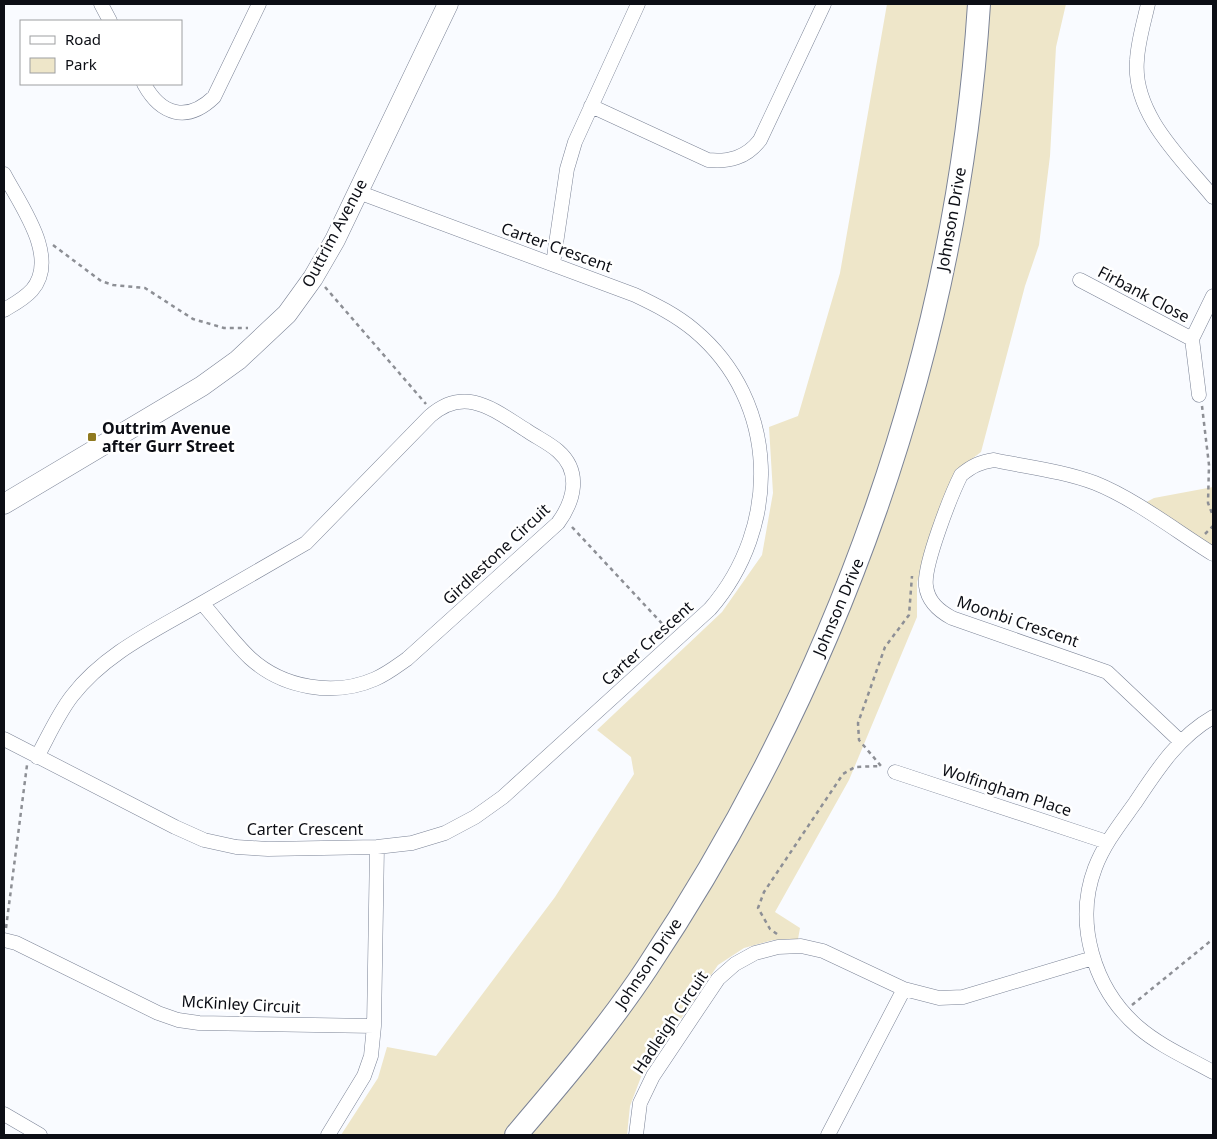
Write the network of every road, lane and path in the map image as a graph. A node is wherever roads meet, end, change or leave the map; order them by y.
1 (101, 4) edge
2 (259, 4) edge
3 (448, 4) edge
4 (638, 4) edge
5 (824, 4) edge
6 (978, 4) edge
7 (1148, 4) edge
8 (109, 20) edge
9 (144, 85) edge
10 (591, 106) junction
11 (4, 174) edge
12 (358, 192) junction
13 (1213, 197) edge
14 (40, 246) junction
15 (553, 264) junction
16 (1080, 280) dead end
17 (323, 285) dead end
18 (1213, 296) edge
19 (4, 310) edge
20 (249, 328) dead end
21 (1192, 339) junction
22 (1200, 395) joint
23 (434, 413) junction
24 (4, 504) edge
25 (1213, 516) edge
26 (562, 517) junction
27 (1213, 554) edge
28 (912, 574) dead end
29 (202, 603) junction
30 (676, 639) junction
31 (1213, 717) edge
32 (4, 739) edge
33 (1180, 741) junction
34 (33, 754) junction
35 (895, 772) dead end
36 (1107, 842) junction
37 (377, 847) junction
38 (5, 933) edge
39 (784, 934) dead end
40 (1213, 939) edge
41 (1093, 958) junction
42 (904, 989) junction
43 (1124, 1012) junction
44 (374, 1026) junction
45 (1213, 1072) edge
46 (4, 1114) edge
47 (40, 1135) edge
48 (328, 1135) edge
49 (516, 1135) edge
50 (636, 1135) edge
51 (828, 1135) edge

1 - 8 street
2 - 9 street
3 - 12 street, Outtrim Avenue
4 - 10 street
5 - 10 street
6 - 49 main road, Johnson Drive
7 - 13 street
10 - 15 street
11 - 14 street
12 - 15 street, Carter Crescent
12 - 24 street, Outtrim Avenue
14 - 19 street
14 - 20 path
15 - 30 street, Carter Crescent
16 - 21 street, Firbank Close
17 - 23 path
18 - 21 street, Firbank Close
21 - 22 street, Firbank Close
22 - 25 path
23 - 26 street, Girdlestone Circuit
23 - 29 street, Girdlestone Circuit
26 - 29 street, Girdlestone Circuit
26 - 30 path
27 - 33 street, Moonbi Crescent
28 - 39 path
29 - 34 street, Girdlestone Circuit
30 - 37 street, Carter Crescent
31 - 33 street
32 - 34 street, Carter Crescent
33 - 36 street
34 - 37 street, Carter Crescent
34 - 38 path
35 - 36 street, Wolfingham Place
36 - 41 street
37 - 44 street
38 - 44 street, McKinley Circuit
40 - 43 path
41 - 42 street, Hadleigh Circuit
41 - 43 street
42 - 50 street, Hadleigh Circuit
42 - 51 street
43 - 45 street
44 - 48 street
46 - 47 street

